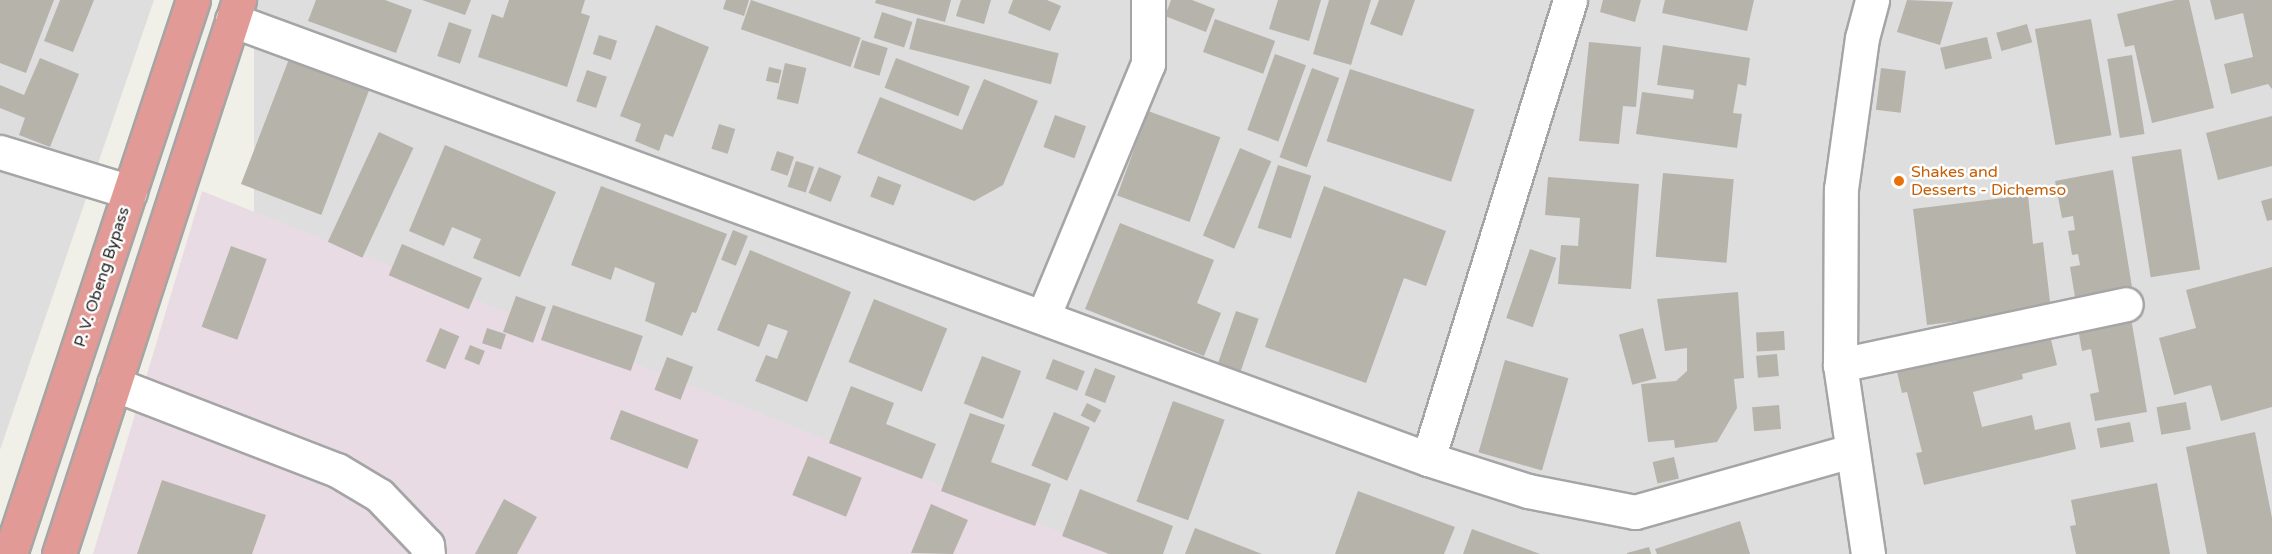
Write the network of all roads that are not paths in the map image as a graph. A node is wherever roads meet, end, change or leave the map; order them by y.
1 (193, 0) edge
2 (1148, 0) edge
3 (1570, 0) edge
4 (1872, 0) edge
5 (236, 10) edge
6 (0, 152) edge
7 (130, 192) junction
8 (2126, 304) dead end
9 (1043, 317) junction
10 (1840, 365) junction
11 (114, 384) junction
12 (1850, 451) junction
13 (1428, 459) junction
14 (10, 554) edge
15 (59, 554) edge
16 (428, 554) edge
17 (1868, 554) edge

1 - 7 highway, P. V. Obeng Bypass
2 - 9 street
3 - 13 street
4 - 10 street
5 - 9 street
5 - 11 highway
6 - 7 street
7 - 14 highway, P. V. Obeng Bypass
8 - 10 street
9 - 13 street
10 - 12 street
11 - 15 highway
11 - 16 street
12 - 13 street
12 - 17 street

